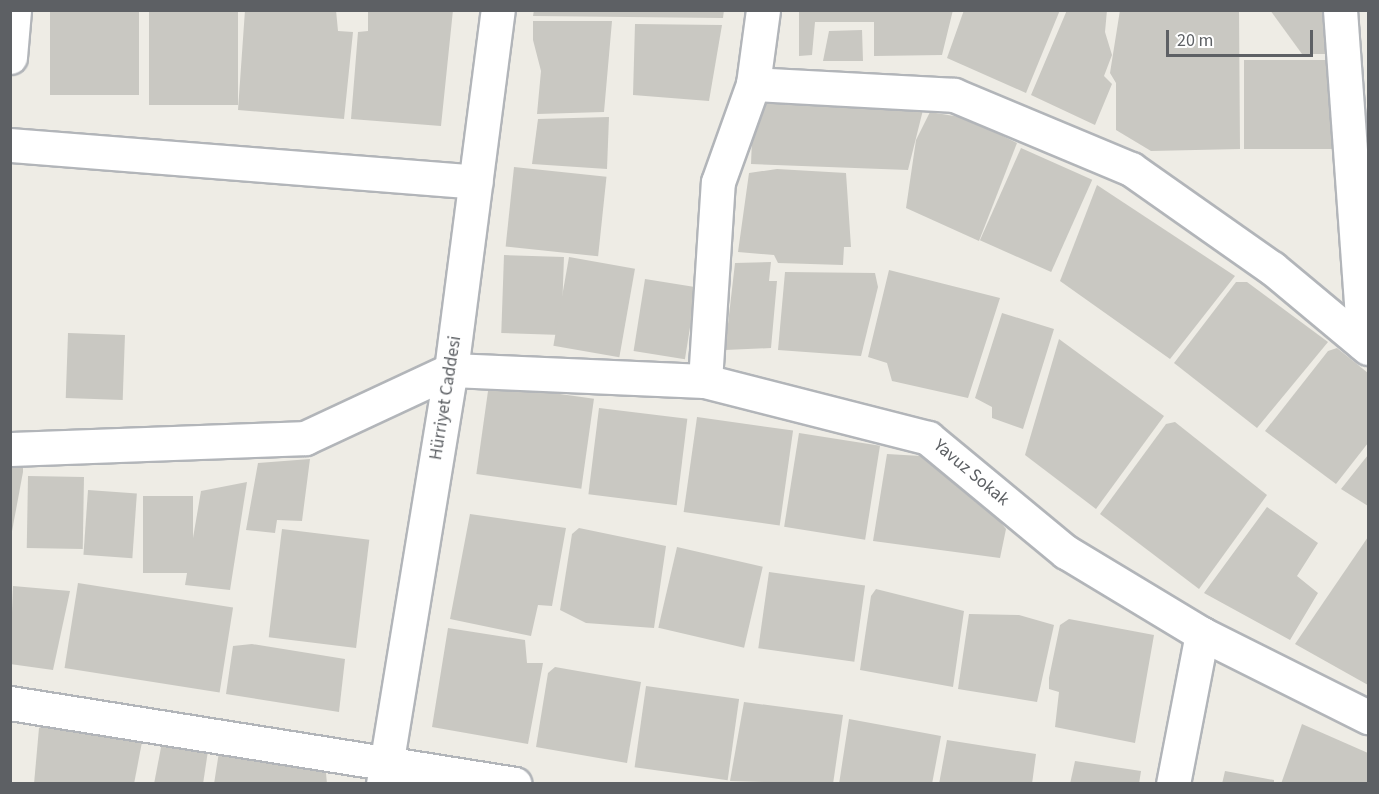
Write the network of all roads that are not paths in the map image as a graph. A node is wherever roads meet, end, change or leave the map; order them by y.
1 (14, 10) edge
2 (498, 10) edge
3 (763, 10) edge
4 (1340, 10) edge
5 (10, 57) edge
6 (753, 84) junction
7 (10, 146) edge
8 (476, 182) junction
9 (1366, 346) edge
10 (451, 370) junction
11 (705, 381) junction
12 (10, 449) edge
13 (1202, 634) junction
14 (10, 703) edge
15 (1368, 717) edge
16 (385, 772) edge
17 (515, 783) edge
18 (1173, 783) edge

1 - 5 street
2 - 8 street, Hürriyet Caddesi
3 - 6 street
4 - 9 street
6 - 9 street
6 - 11 street
7 - 8 street
8 - 10 street, Hürriyet Caddesi
10 - 11 street, Yavuz Sokak
10 - 12 street
10 - 16 street, Hürriyet Caddesi
11 - 13 street, Yavuz Sokak
13 - 15 street, Yavuz Sokak
13 - 18 street
14 - 16 street
16 - 17 street

